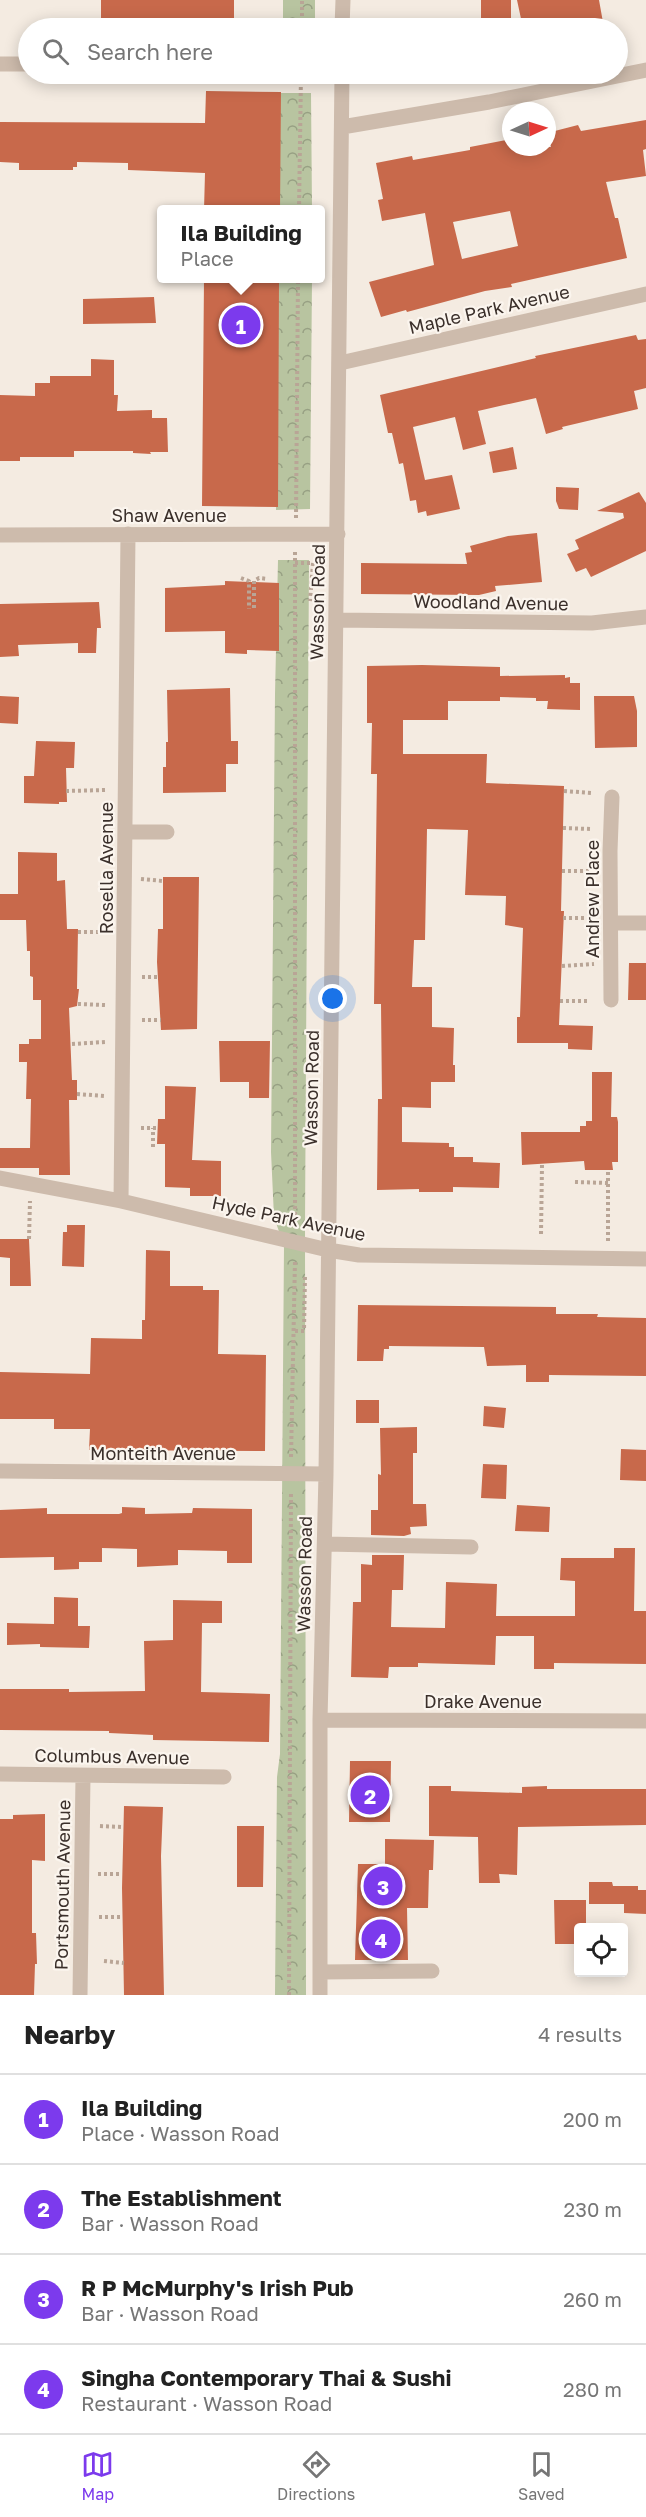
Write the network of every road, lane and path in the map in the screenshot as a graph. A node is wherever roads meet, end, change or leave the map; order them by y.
1 (302, 0) edge
2 (343, 0) edge
3 (302, 18) edge
4 (342, 18) edge
5 (0, 64) edge
6 (18, 64) edge
7 (646, 70) edge
8 (628, 74) edge
9 (301, 84) edge
10 (342, 84) edge
11 (577, 84) edge
12 (342, 127) junction
13 (299, 205) edge
14 (298, 283) edge
15 (646, 294) edge
16 (340, 363) junction
17 (128, 534) junction
18 (295, 534) junction
19 (338, 534) junction
20 (0, 535) edge
21 (295, 563) junction
22 (241, 578) dead end
23 (268, 579) dead end
24 (310, 601) dead end
25 (646, 617) edge
26 (336, 620) junction
27 (107, 790) dead end
28 (66, 791) dead end
29 (564, 791) dead end
30 (592, 793) dead end
31 (612, 797) dead end
32 (563, 828) dead end
33 (591, 829) dead end
34 (125, 832) junction
35 (167, 832) dead end
36 (562, 871) dead end
37 (611, 872) junction
38 (564, 918) dead end
39 (590, 918) dead end
40 (646, 922) edge
41 (612, 923) junction
42 (78, 932) dead end
43 (125, 933) junction
44 (611, 954) junction
45 (562, 966) dead end
46 (142, 977) dead end
47 (157, 977) dead end
48 (611, 1000) dead end
49 (561, 1001) dead end
50 (590, 1001) dead end
51 (78, 1004) dead end
52 (106, 1006) dead end
53 (141, 1020) dead end
54 (161, 1020) dead end
55 (106, 1042) dead end
56 (72, 1044) dead end
57 (77, 1094) dead end
58 (106, 1096) dead end
59 (141, 1128) dead end
60 (153, 1147) dead end
61 (542, 1165) dead end
62 (608, 1170) dead end
63 (0, 1178) edge
64 (575, 1182) dead end
65 (608, 1183) junction
66 (30, 1196) dead end
67 (122, 1202) junction
68 (542, 1234) dead end
69 (29, 1239) dead end
70 (296, 1242) junction
71 (328, 1250) junction
72 (608, 1259) junction
73 (646, 1259) edge
74 (305, 1276) dead end
75 (295, 1331) junction
76 (0, 1471) edge
77 (291, 1473) junction
78 (326, 1474) junction
79 (325, 1544) junction
80 (471, 1547) dead end
81 (320, 1720) junction
82 (646, 1721) edge
83 (0, 1774) edge
84 (82, 1776) junction
85 (224, 1777) dead end
86 (104, 1961) dead end
87 (124, 1963) dead end
88 (432, 1971) dead end
89 (320, 1972) junction
90 (80, 1995) edge
91 (289, 1995) edge
92 (320, 1995) edge

1 - 3 path
2 - 4 street
5 - 6 street
7 - 8 street
9 - 13 path
10 - 12 street, Wasson Road
11 - 12 street
12 - 16 street, Wasson Road
14 - 18 path
15 - 16 street, Maple Park Avenue
16 - 19 street, Wasson Road
17 - 18 street, Shaw Avenue
17 - 20 street, Shaw Avenue
17 - 34 street, Rosella Avenue
18 - 19 street, Shaw Avenue
18 - 21 path
19 - 26 street, Wasson Road
21 - 24 path
21 - 70 path
22 - 23 path
25 - 26 street, Woodland Avenue
26 - 71 street, Wasson Road
27 - 28 path
29 - 30 path
31 - 37 street, Andrew Place
32 - 33 path
34 - 35 street
34 - 43 street, Rosella Avenue
36 - 37 path
37 - 41 street, Andrew Place
38 - 39 path
40 - 41 street
41 - 44 street, Andrew Place
42 - 43 path
43 - 67 street, Rosella Avenue
44 - 45 path
44 - 48 street, Andrew Place
46 - 47 path
49 - 50 path
51 - 52 path
53 - 54 path
55 - 56 path
57 - 58 path
59 - 60 path
61 - 68 path
62 - 65 path
63 - 67 street, Hyde Park Avenue
64 - 65 path
65 - 72 path
66 - 69 path
67 - 70 street, Hyde Park Avenue
70 - 71 street, Hyde Park Avenue
70 - 75 path
71 - 72 street, Hyde Park Avenue
71 - 78 street, Wasson Road
72 - 73 street, Hyde Park Avenue
74 - 75 path
75 - 77 path
76 - 77 street, Monteith Avenue
77 - 78 street, Monteith Avenue
77 - 91 path
78 - 79 street, Wasson Road
79 - 80 street
79 - 81 street, Wasson Road
81 - 82 street, Drake Avenue
81 - 89 street, Wasson Road
83 - 84 street, Columbus Avenue
84 - 85 street, Columbus Avenue
84 - 90 street, Portsmouth Avenue
86 - 87 path
88 - 89 street
89 - 92 street, Wasson Road

